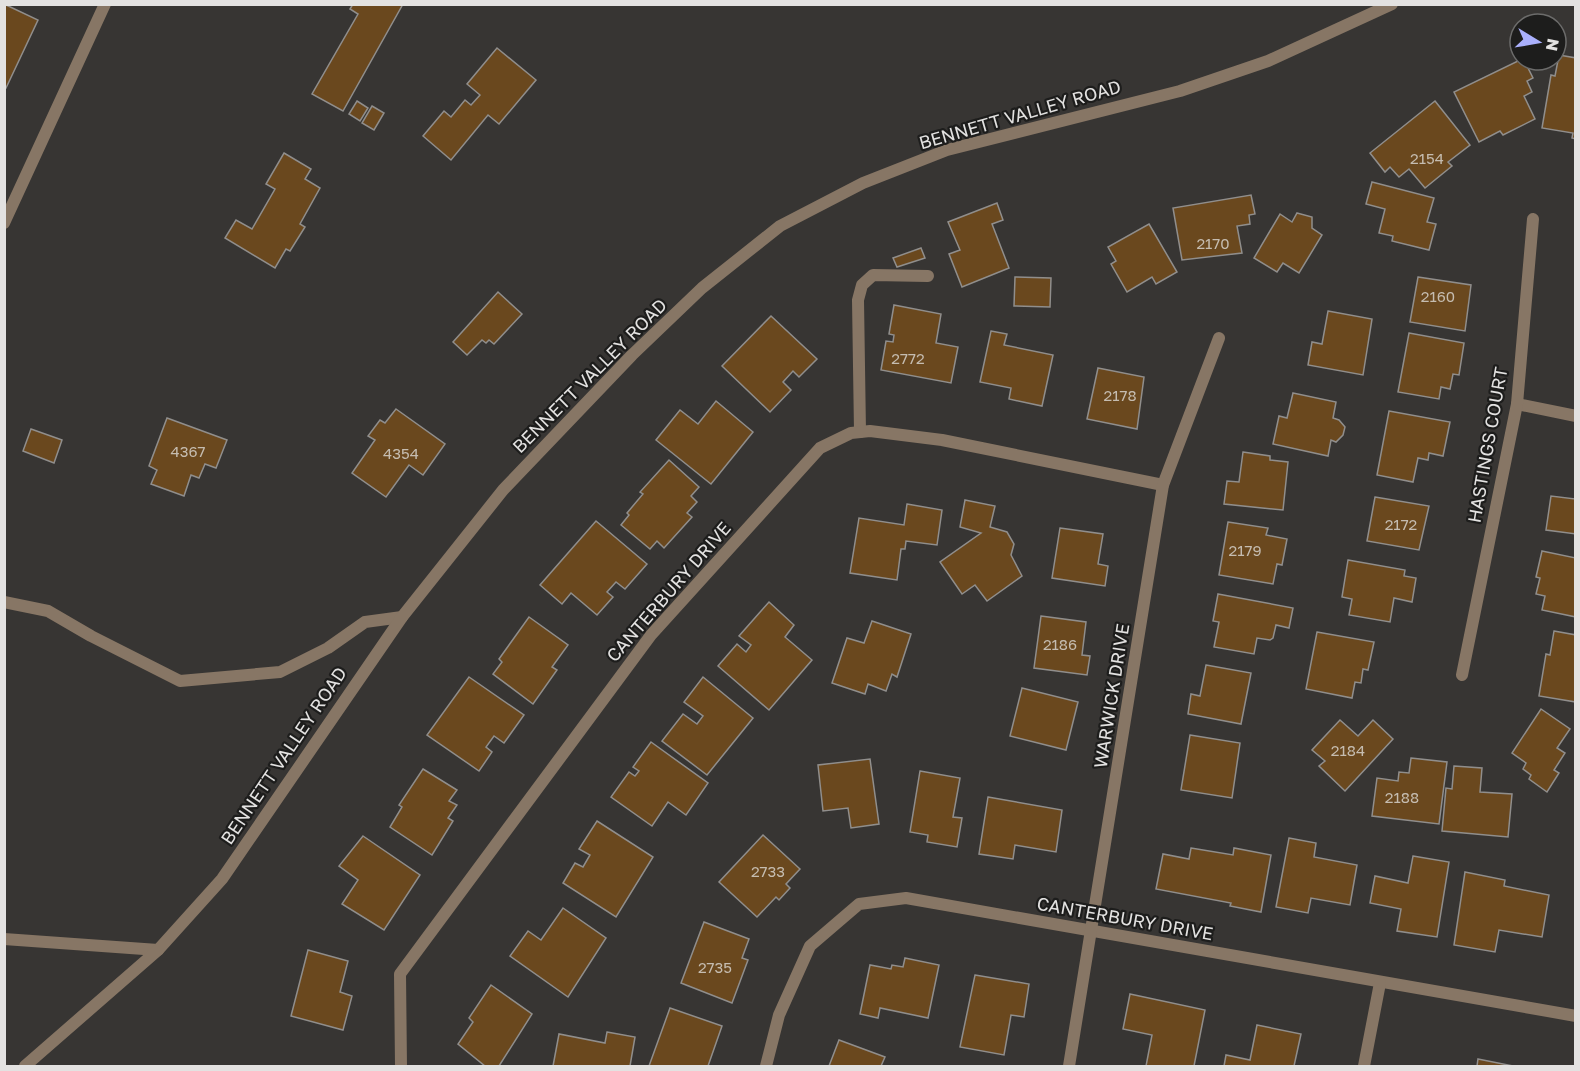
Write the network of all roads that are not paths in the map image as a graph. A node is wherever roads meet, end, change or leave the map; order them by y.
1 (105, 4) edge
2 (1392, 4) edge
3 (1533, 219) dead end
4 (4, 223) edge
5 (928, 276) dead end
6 (1219, 338) dead end
7 (1517, 404) junction
8 (1575, 416) edge
9 (860, 432) junction
10 (1163, 485) junction
11 (4, 602) edge
12 (402, 617) junction
13 (1462, 675) dead end
14 (1093, 931) junction
15 (4, 939) edge
16 (158, 950) junction
17 (1380, 983) junction
18 (1575, 1016) edge
19 (25, 1066) edge
20 (401, 1066) edge
21 (766, 1066) edge
22 (1069, 1066) edge
23 (1364, 1066) edge

1 - 4 street
2 - 12 street, BENNETT VALLEY ROAD
3 - 7 street, HASTINGS COURT
5 - 9 street
6 - 10 street, WARWICK DRIVE
7 - 8 street
7 - 13 street, HASTINGS COURT
9 - 10 street, CANTERBURY DRIVE
9 - 20 street, CANTERBURY DRIVE
10 - 14 street, WARWICK DRIVE
11 - 12 street
12 - 16 street, BENNETT VALLEY ROAD
14 - 17 street, CANTERBURY DRIVE
14 - 21 street, CANTERBURY DRIVE
14 - 22 street, WARWICK DRIVE
15 - 16 street
16 - 19 street, BENNETT VALLEY ROAD
17 - 18 street, CANTERBURY DRIVE
17 - 23 street

